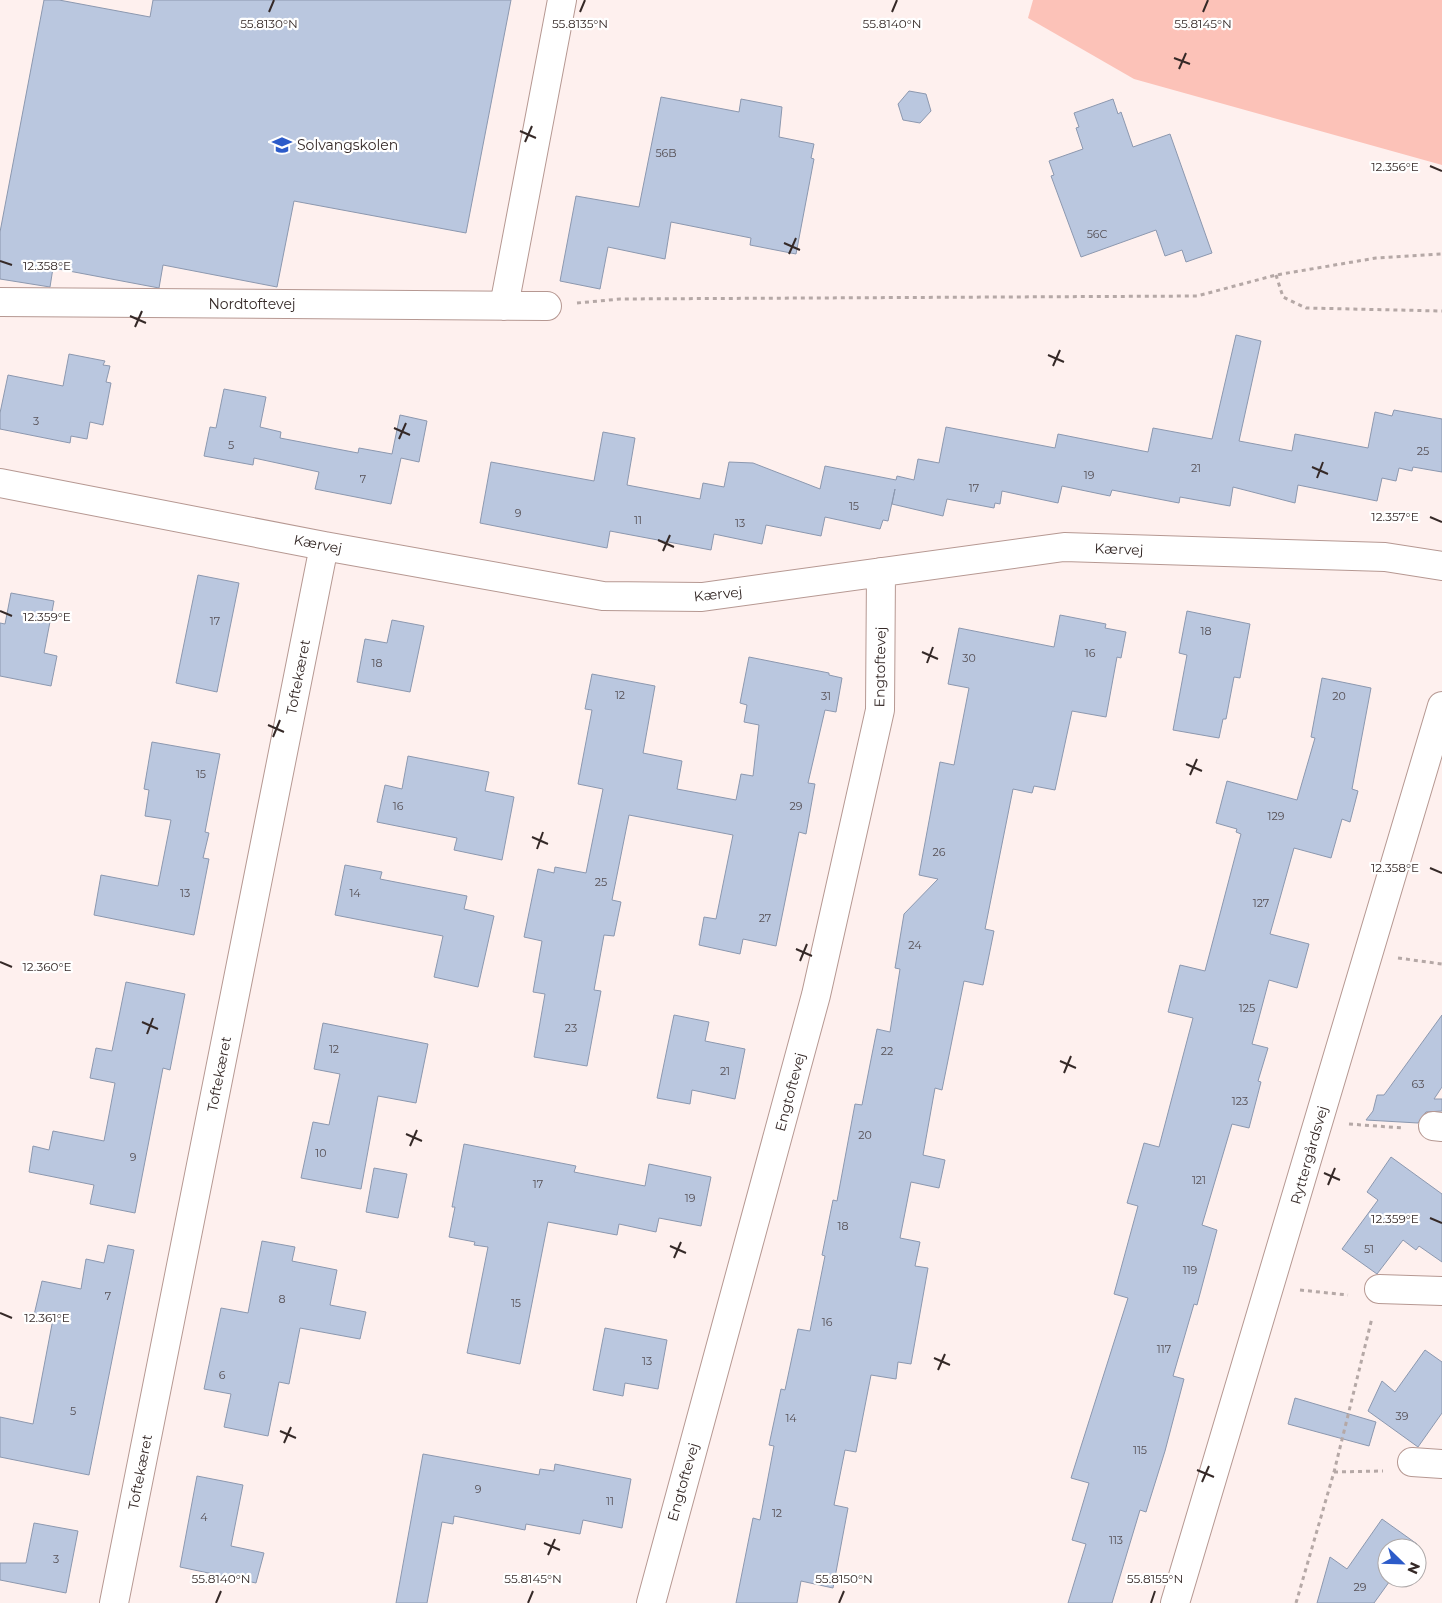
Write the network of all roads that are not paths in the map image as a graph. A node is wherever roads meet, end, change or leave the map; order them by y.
1 (562, 0) edge
2 (0, 302) edge
3 (504, 306) junction
4 (547, 306) road end
5 (0, 483) edge
6 (324, 546) junction
7 (1442, 566) edge
8 (881, 572) junction
9 (1442, 706) edge
10 (1379, 1289) road end
11 (1442, 1291) edge
12 (1412, 1462) road end
13 (1442, 1464) edge
14 (114, 1603) edge
15 (651, 1603) edge
16 (1175, 1603) edge

1 - 3 street
2 - 3 street, Nordtoftevej
3 - 4 street, Nordtoftevej
5 - 6 street, Kærvej
6 - 8 street, Kærvej
6 - 14 street, Toftekæret
7 - 8 street, Kærvej
8 - 15 street, Engtoftevej
9 - 16 street, Ryttergårdsvej
10 - 11 street
12 - 13 street

